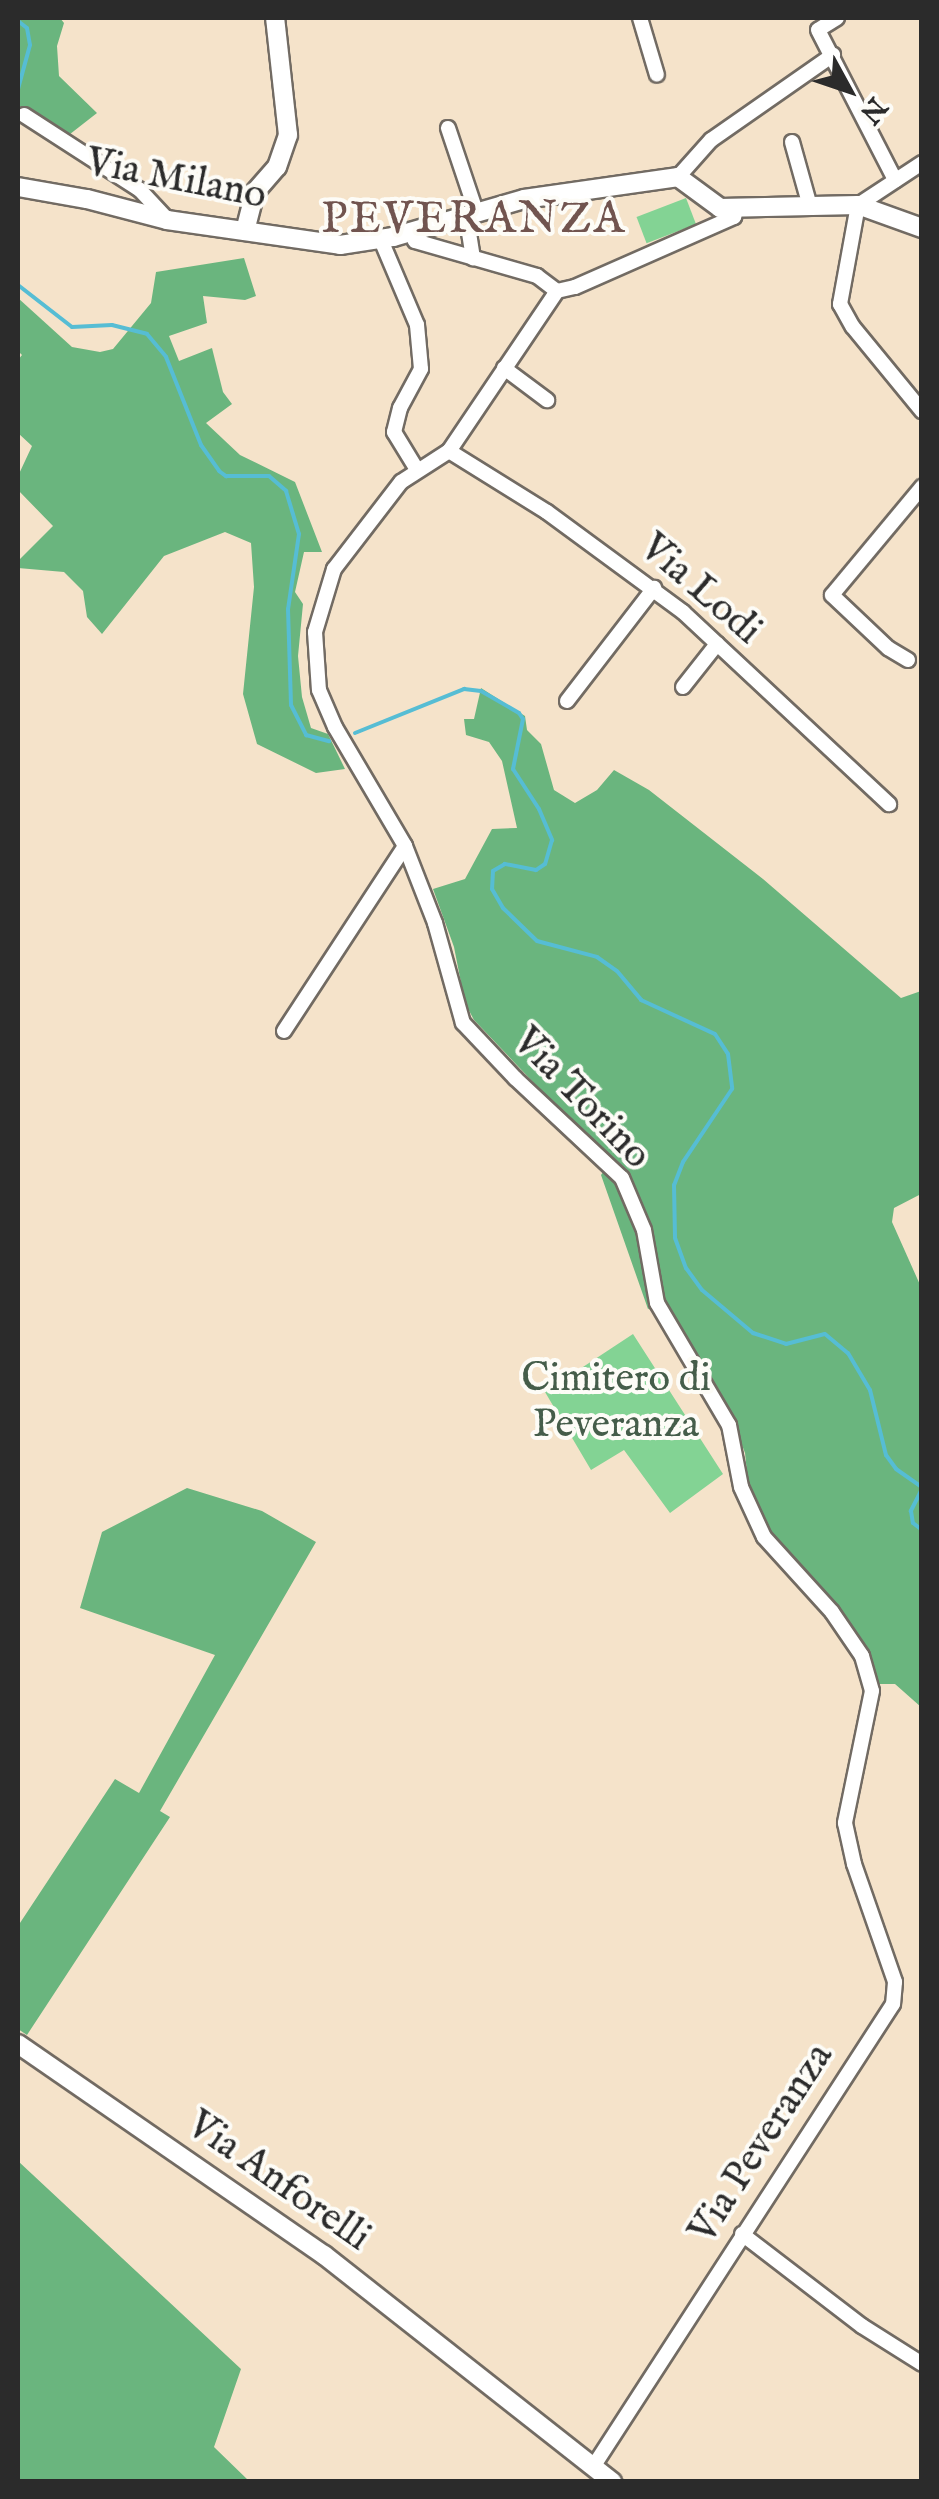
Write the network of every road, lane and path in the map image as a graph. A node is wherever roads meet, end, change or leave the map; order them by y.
1 (640, 18) edge
2 (837, 18) edge
3 (281, 20) edge
4 (833, 56) junction
5 (656, 74) dead end
6 (24, 116) dead end
7 (448, 128) dead end
8 (792, 142) dead end
9 (922, 163) edge
10 (678, 176) junction
11 (895, 180) junction
12 (18, 187) edge
13 (809, 203) junction
14 (858, 205) junction
15 (736, 210) junction
16 (471, 212) junction
17 (167, 220) junction
18 (922, 228) edge
19 (245, 231) junction
20 (410, 231) junction
21 (381, 240) junction
22 (473, 258) junction
23 (557, 291) junction
24 (504, 368) junction
25 (547, 400) dead end
26 (922, 412) edge
27 (448, 451) junction
28 (416, 468) junction
29 (922, 487) edge
30 (654, 588) junction
31 (717, 644) junction
32 (908, 660) dead end
33 (682, 686) dead end
34 (567, 701) dead end
35 (889, 804) dead end
36 (405, 846) junction
37 (284, 1030) dead end
38 (847, 1838) joint
39 (18, 2044) edge
40 (742, 2234) junction
41 (922, 2364) edge
42 (593, 2466) junction
43 (612, 2482) edge

1 - 5 street
2 - 4 street
3 - 19 street
4 - 10 street
4 - 11 street
6 - 17 street
7 - 16 street
8 - 13 street
9 - 11 street
10 - 15 street
10 - 16 street, Via Milano
11 - 14 street
12 - 17 street, Via Milano
13 - 14 street
13 - 15 street
14 - 18 street
14 - 26 street
15 - 23 street
16 - 20 street, Via Milano
16 - 22 street
17 - 19 street, Via Milano
19 - 21 street, Via Milano
20 - 21 street, Via Milano
20 - 22 street
21 - 28 street
22 - 23 street
23 - 24 street
24 - 25 street
24 - 27 street
27 - 28 street
27 - 30 street, Via Lodi
28 - 36 street, Via Torino
29 - 32 street
30 - 31 street, Via Lodi
30 - 34 street
31 - 33 street
31 - 35 street, Via Lodi
36 - 37 street
36 - 38 street, Via Torino
38 - 40 street, Via Peveranza
39 - 42 street, Via Anforelli
40 - 41 street
40 - 42 street, Via Peveranza
42 - 43 street, Via Anforelli

